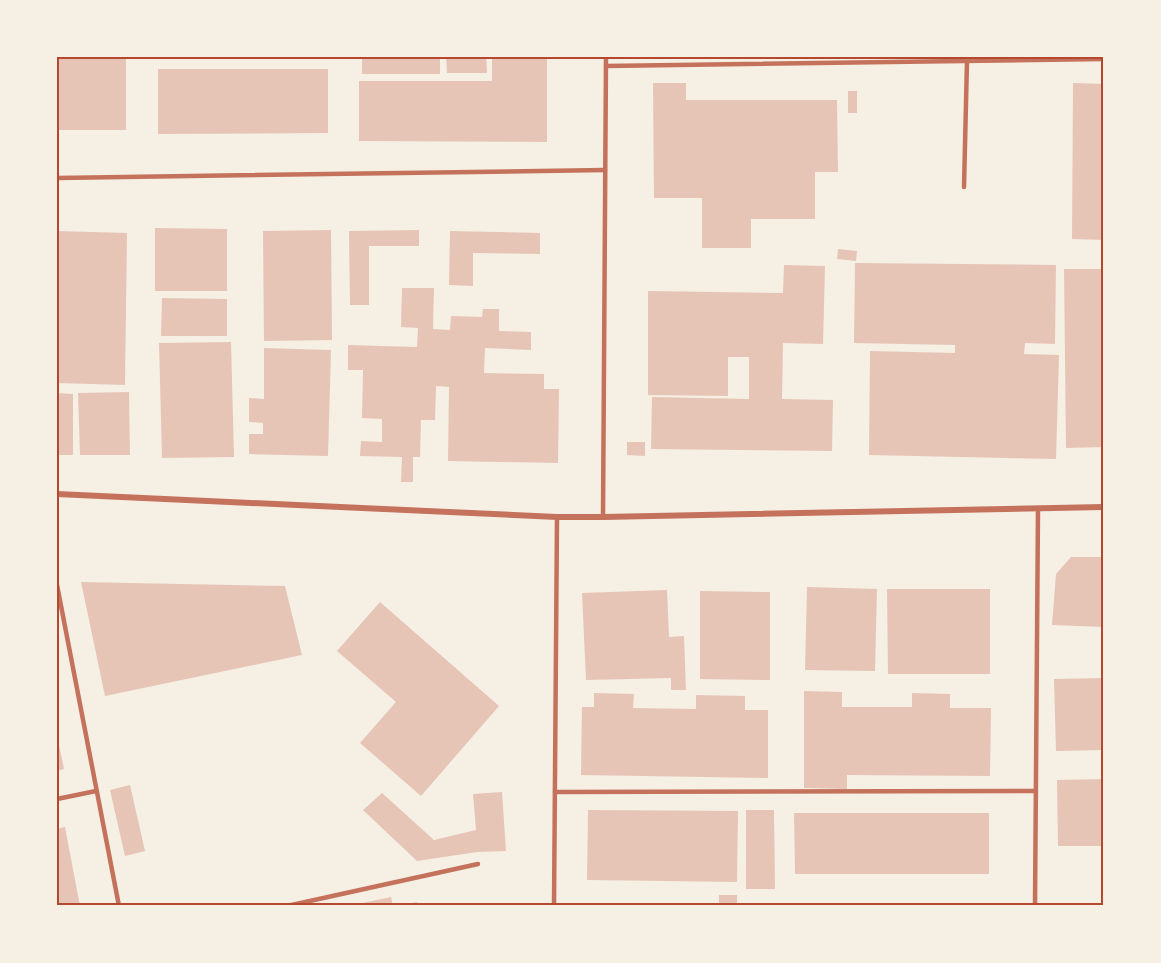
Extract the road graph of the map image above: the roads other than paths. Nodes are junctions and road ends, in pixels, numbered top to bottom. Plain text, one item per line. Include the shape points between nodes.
1 (606, 57) edge
2 (1104, 59) edge
3 (967, 61) junction
4 (606, 66) junction
5 (605, 170) junction
6 (57, 178) edge
7 (964, 187) dead end
8 (57, 494) edge
9 (1104, 507) edge
10 (1038, 508) junction
11 (557, 517) junction
12 (603, 517) junction
13 (57, 585) edge
14 (96, 790) junction
15 (1036, 791) junction
16 (555, 792) junction
17 (57, 799) edge
18 (478, 864) dead end
19 (119, 906) edge
20 (288, 906) edge
21 (554, 906) edge
22 (1035, 906) edge

1 - 4 lane
2 - 3 lane
3 - 4 lane
3 - 7 lane
4 - 5 lane
5 - 6 lane
5 - 12 lane
8 - 11 street
9 - 10 street
10 - 12 street
10 - 15 lane
11 - 12 street
11 - 16 lane
13 - 14 lane
14 - 17 lane
14 - 19 lane
15 - 16 lane
15 - 22 lane
16 - 21 lane
18 - 20 lane

